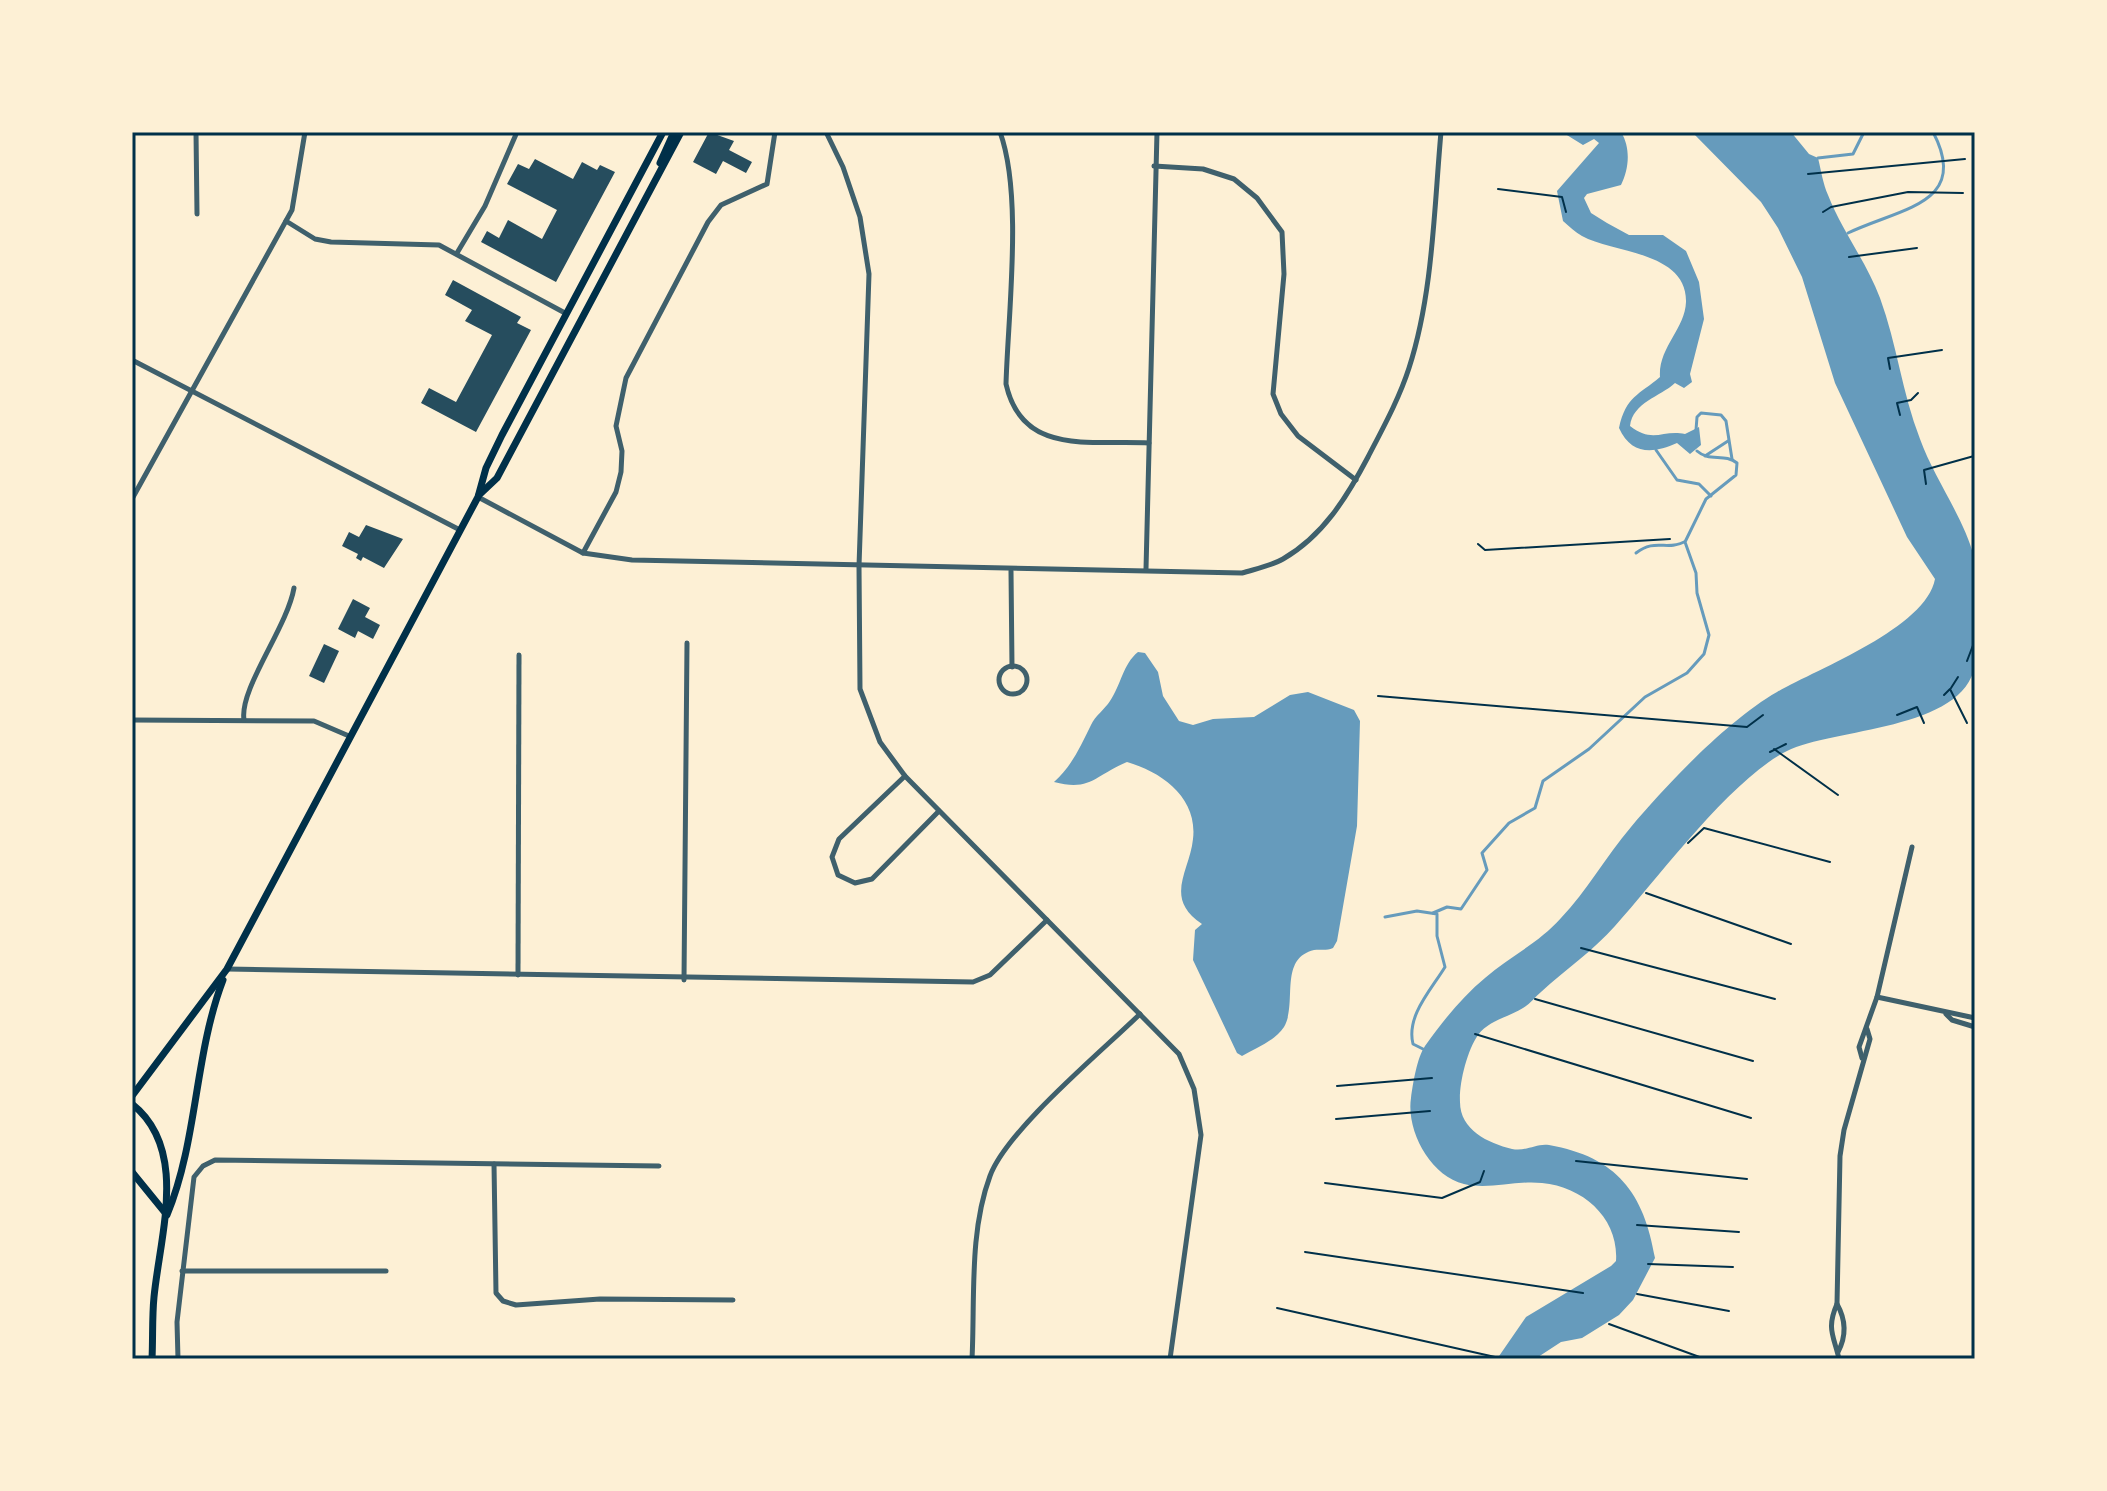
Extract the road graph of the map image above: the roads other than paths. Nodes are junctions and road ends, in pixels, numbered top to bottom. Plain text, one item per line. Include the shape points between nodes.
1 (196, 132) edge
2 (305, 132) edge
3 (517, 132) edge
4 (663, 132) edge
5 (674, 132) edge
6 (681, 132) edge
7 (775, 132) edge
8 (826, 132) edge
9 (1000, 132) edge
10 (1157, 132) edge
11 (1441, 132) edge
12 (1154, 166) junction
13 (652, 184) junction
14 (197, 214) dead end
15 (286, 221) junction
16 (457, 253) junction
17 (565, 313) junction
18 (132, 360) edge
19 (191, 391) junction
20 (1149, 443) junction
21 (1356, 480) junction
22 (478, 497) junction
23 (132, 499) edge
24 (460, 530) junction
25 (583, 553) junction
26 (859, 566) junction
27 (1146, 569) junction
28 (1011, 571) junction
29 (294, 588) dead end
30 (687, 643) dead end
31 (519, 655) dead end
32 (1012, 667) junction
33 (132, 720) edge
34 (244, 720) junction
35 (349, 736) junction
36 (905, 776) junction
37 (939, 811) junction
38 (1912, 847) dead end
39 (1047, 920) junction
40 (227, 969) junction
41 (518, 975) junction
42 (684, 980) junction
43 (1877, 997) junction
44 (1140, 1014) junction
45 (1946, 1014) junction
46 (1975, 1018) edge
47 (1975, 1027) edge
48 (132, 1096) edge
49 (132, 1104) edge
50 (494, 1164) junction
51 (659, 1166) dead end
52 (132, 1172) edge
53 (167, 1215) junction
54 (182, 1271) junction
55 (386, 1271) dead end
56 (733, 1300) dead end
57 (1837, 1304) junction
58 (1839, 1356) edge
59 (152, 1359) edge
60 (178, 1359) edge
61 (972, 1359) edge
62 (1170, 1359) edge

1 - 14 street
2 - 15 street via 298,186
3 - 16 street via 501,174
4 - 17 main road
5 - 13 main road
6 - 13 main road
7 - 25 street via 767,184 721,205 708,222 626,378 616,426 621,472
8 - 26 street via 860,217 869,274
9 - 20 street via 1011,188 1006,384 1011,408 1029,429 1051,439
10 - 12 street
11 - 21 street via 1417,336 1393,409
12 - 20 street
12 - 21 street via 1203,169 1234,179 1257,198 1282,232 1284,274 1273,394 1298,436
13 - 22 main road via 497,478
15 - 16 street via 315,239 331,242 426,243
15 - 19 street
16 - 17 street
17 - 22 main road via 486,468
18 - 19 street
19 - 23 street
19 - 24 street
20 - 27 street
21 - 27 street via 1321,530 1282,560 1242,573
22 - 24 main road
22 - 25 street
24 - 35 main road
25 - 26 street via 632,560
26 - 28 street
26 - 36 street via 860,689 880,742
27 - 28 street
28 - 32 street
29 - 34 street via 290,612 246,696
30 - 42 street
31 - 41 street
32 - 32 street via 998,682 1013,695 1028,683 1026,673
33 - 34 street
34 - 35 street via 314,721
35 - 40 main road
36 - 37 street
36 - 37 street via 839,839 832,857 838,875 855,883 872,879
37 - 39 street
38 - 43 street
39 - 42 street via 990,975 973,982
39 - 44 street
40 - 41 street
40 - 48 main road
40 - 53 main road via 200,1059 182,1179
41 - 42 street
43 - 45 street
43 - 57 street via 1840,1156
44 - 61 street via 1008,1144 990,1175 979,1225
44 - 62 street via 1179,1054 1194,1089 1201,1135
45 - 46 street
45 - 47 street
49 - 53 main road via 156,1128
50 - 51 street
50 - 54 street via 215,1160 194,1177
50 - 56 street via 496,1293 503,1301 516,1305 600,1299
52 - 53 main road
53 - 59 main road via 154,1297
54 - 55 street
54 - 60 street
57 - 58 street via 1843,1314
57 - 58 street via 1831,1342

